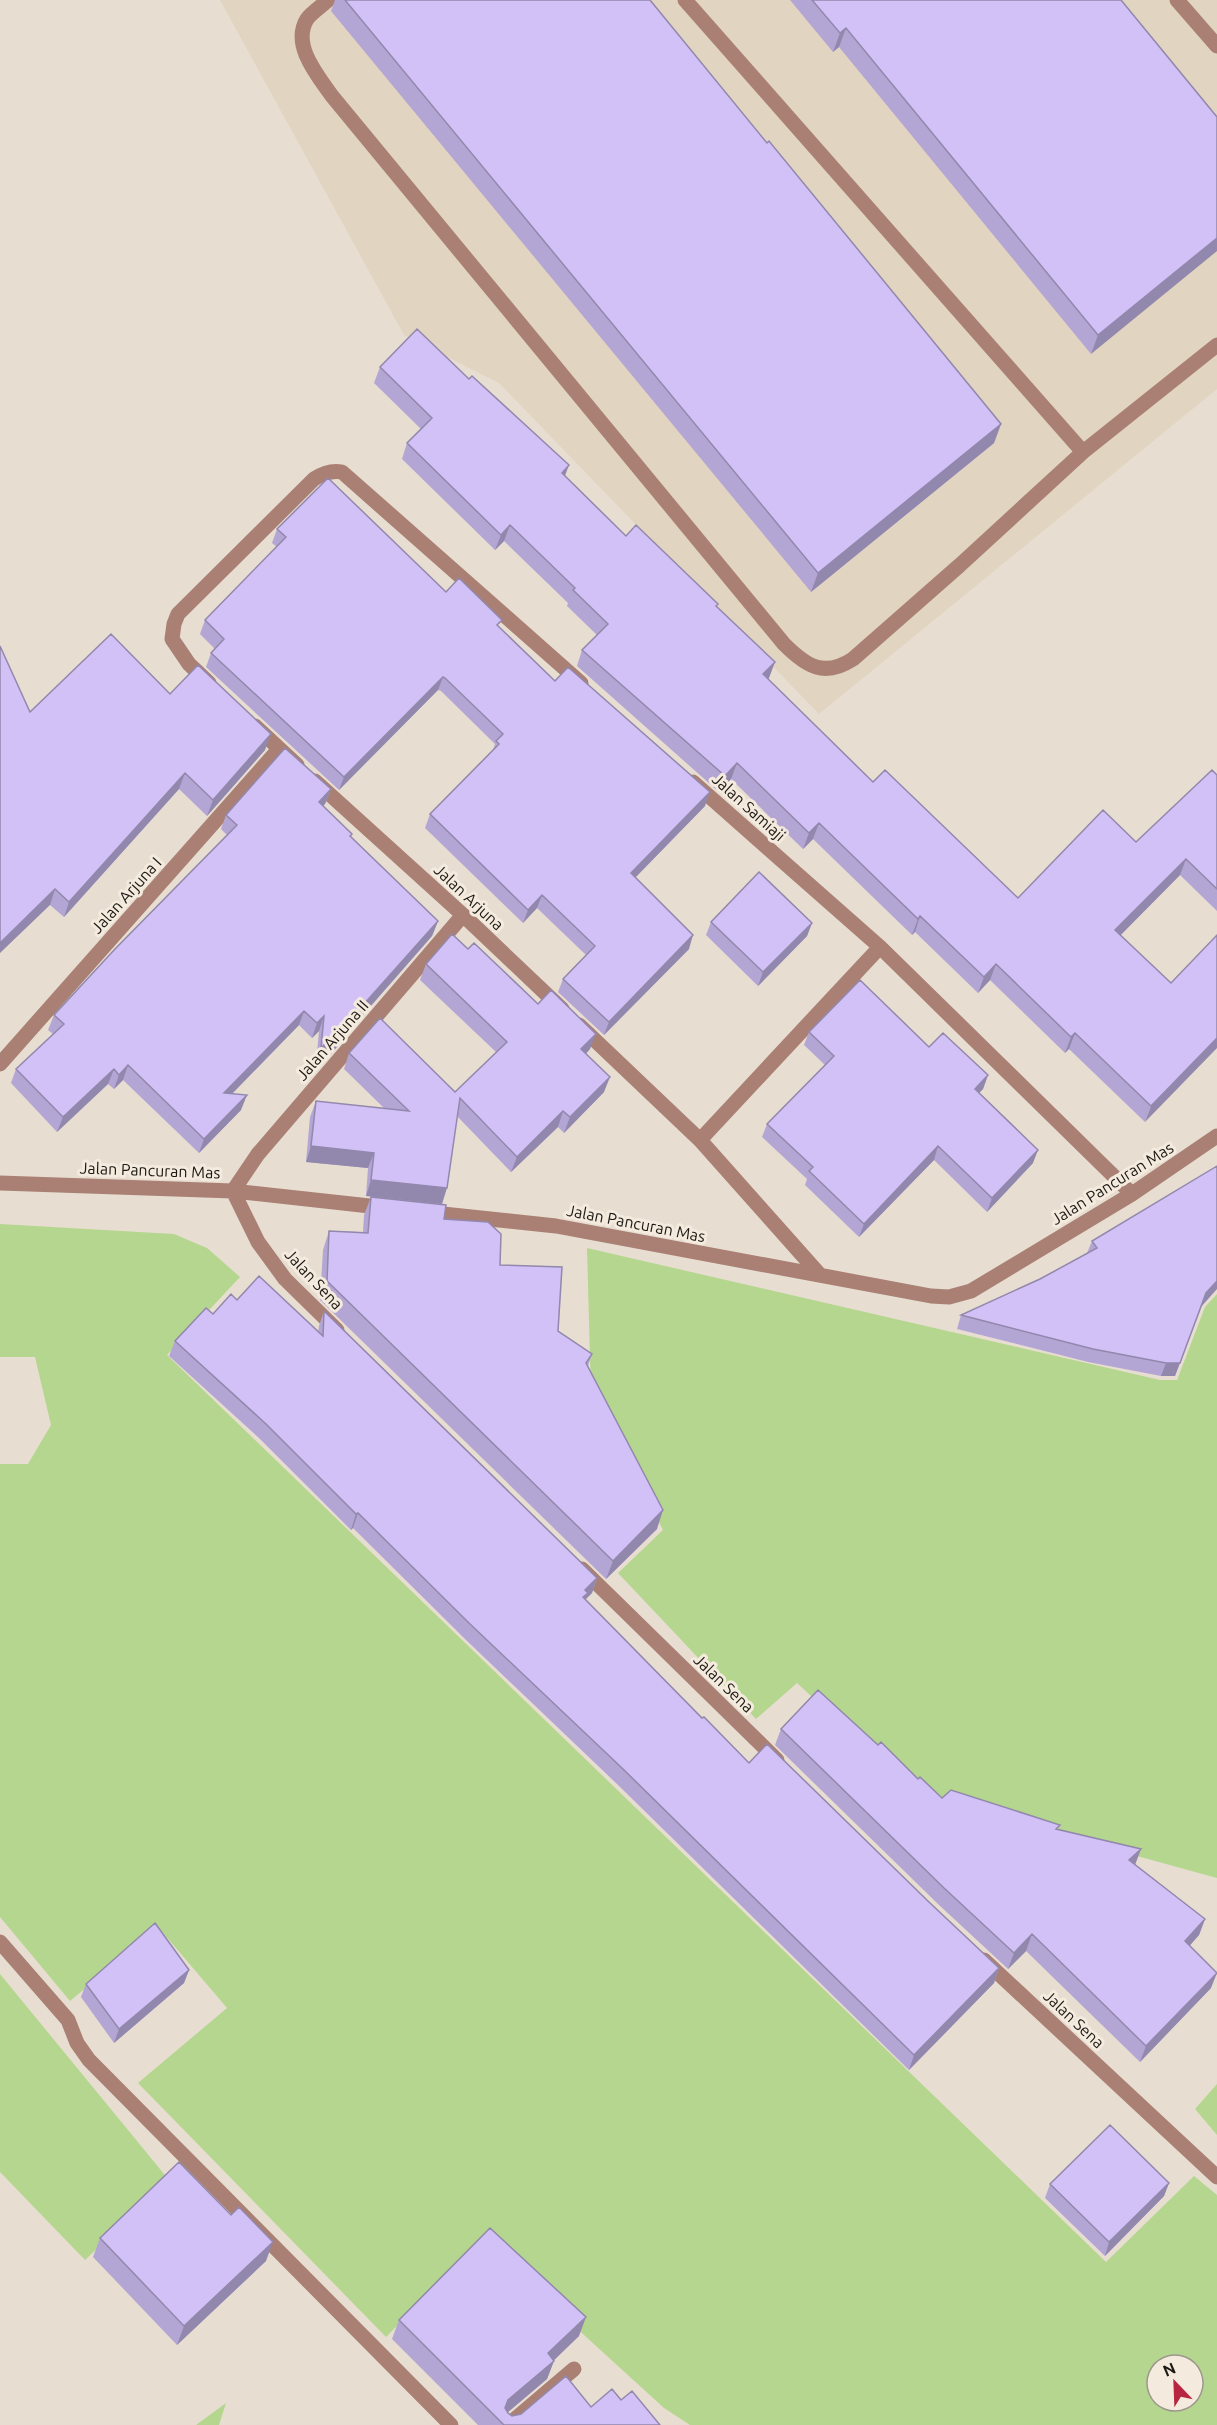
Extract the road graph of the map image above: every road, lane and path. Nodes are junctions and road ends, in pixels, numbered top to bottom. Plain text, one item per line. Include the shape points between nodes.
1 (328, 0) edge
2 (685, 0) edge
3 (1177, 0) edge
4 (1217, 46) edge
5 (1217, 345) edge
6 (1083, 452) junction
7 (593, 694) edge
8 (222, 695) edge
9 (246, 718) edge
10 (279, 749) junction
11 (683, 773) edge
12 (463, 915) junction
13 (880, 948) junction
14 (0, 1064) edge
15 (1217, 1136) edge
16 (700, 1140) junction
17 (0, 1183) edge
18 (233, 1191) junction
19 (1132, 1194) junction
20 (820, 1275) junction
21 (352, 1344) edge
22 (572, 1560) edge
23 (786, 1769) edge
24 (0, 1942) edge
25 (974, 1951) edge
26 (1217, 2177) edge
27 (574, 2369) dead end
28 (452, 2425) edge
29 (508, 2425) edge

1 - 6 street via 307,19 303,32 304,48 312,67 332,96 784,644 810,666 836,667 853,659
2 - 6 street
3 - 4 street
5 - 6 street
7 - 8 street via 342,472 328,472 314,479 178,614 172,639 178,651
9 - 10 street, Jalan Arjuna
10 - 12 street, Jalan Arjuna
10 - 14 street, Jalan Arjuna I
11 - 13 street, Jalan Samiaji
12 - 16 street, Jalan Arjuna
12 - 18 street, Jalan Arjuna II via 258,1154
13 - 16 street
13 - 19 street, Jalan Samiaji
15 - 19 street, Jalan Pancuran Mas
16 - 20 street, Jalan Arjuna
17 - 18 street, Jalan Pancuran Mas
18 - 20 street, Jalan Pancuran Mas via 556,1226
18 - 21 street, Jalan Sena via 258,1242 285,1279
19 - 20 street, Jalan Pancuran Mas via 971,1291 949,1297
22 - 23 street, Jalan Sena
24 - 28 street via 68,2020 77,2043 94,2065
25 - 26 street, Jalan Sena
27 - 29 street

